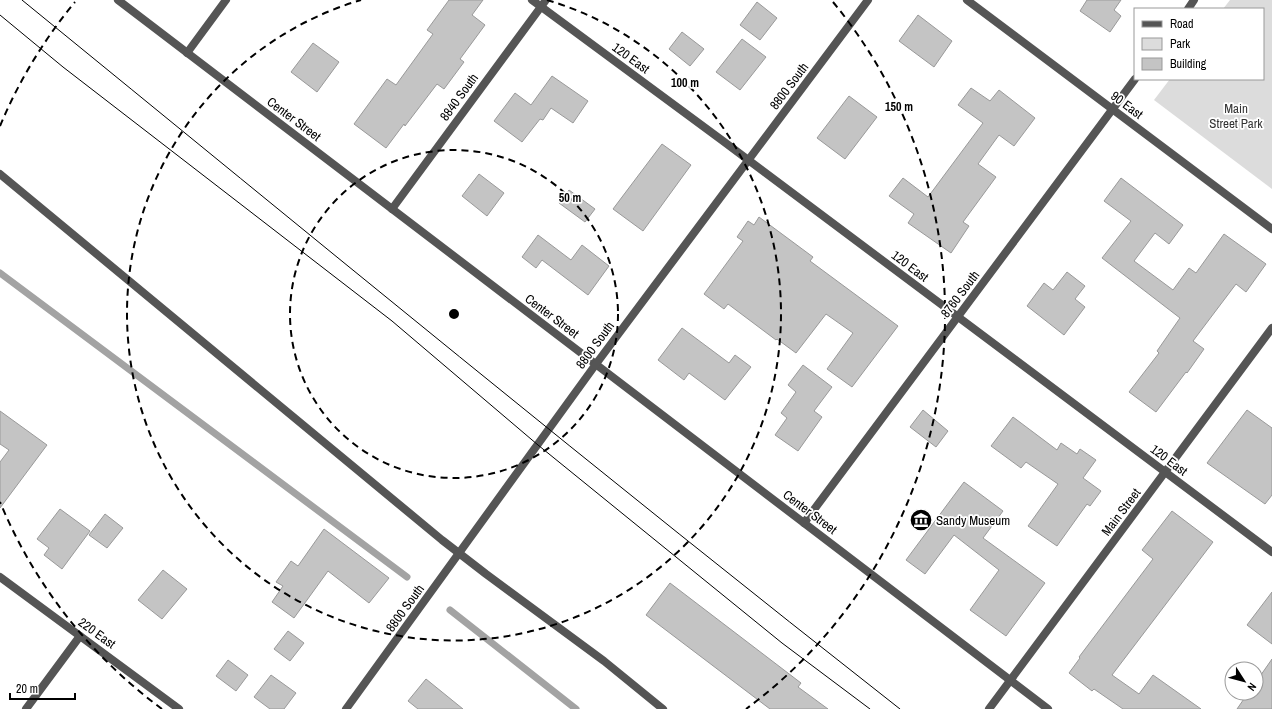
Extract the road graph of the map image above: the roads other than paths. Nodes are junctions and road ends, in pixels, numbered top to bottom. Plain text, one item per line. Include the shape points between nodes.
1 (118, 0) edge
2 (226, 0) edge
3 (532, 0) edge
4 (868, 0) edge
5 (967, 0) edge
6 (544, 3) edge
7 (187, 53) junction
8 (1134, 80) edge
9 (1113, 109) junction
10 (749, 160) junction
11 (0, 174) edge
12 (392, 209) junction
13 (1272, 229) edge
14 (958, 316) junction
15 (1272, 328) edge
16 (596, 364) junction
17 (1165, 472) junction
18 (804, 523) junction
19 (1272, 552) edge
20 (459, 554) junction
21 (0, 577) edge
22 (80, 636) junction
23 (1010, 681) junction
24 (26, 709) edge
25 (179, 709) edge
26 (346, 709) edge
27 (663, 709) edge
28 (989, 709) edge
29 (1048, 709) edge

1 - 7 street, Center Street
2 - 7 street
3 - 6 street, 120 East
4 - 10 street, 8800 South
5 - 9 street, 90 East
6 - 10 street, 120 East
6 - 12 street, 8840 South
7 - 12 street, Center Street
8 - 9 street, 8760 South
9 - 13 street, 90 East
9 - 14 street, 8760 South
10 - 14 street, 120 East
10 - 16 street, 8800 South
11 - 20 street
12 - 16 street, Center Street
14 - 17 street, 120 East
14 - 18 street, 8760 South
15 - 17 street, Main Street
16 - 18 street, Center Street
16 - 20 street, 8800 South
17 - 19 street, 120 East
17 - 23 street, Main Street
18 - 23 street, Center Street
20 - 26 street, 8800 South
20 - 27 street via 604,661
21 - 22 street, 220 East
22 - 24 street
22 - 25 street, 220 East
23 - 28 street, Main Street
23 - 29 street, Center Street

